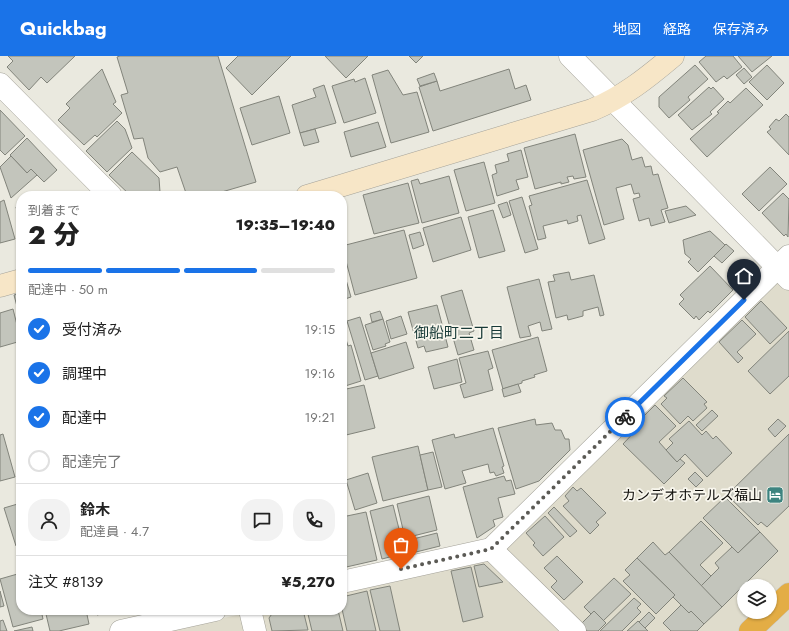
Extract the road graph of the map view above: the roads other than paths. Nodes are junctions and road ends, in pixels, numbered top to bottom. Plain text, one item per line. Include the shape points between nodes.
1 (570, 56) edge
2 (673, 56) edge
3 (0, 84) edge
4 (614, 101) junction
5 (106, 191) edge
6 (324, 191) edge
7 (785, 267) edge
8 (16, 281) edge
9 (0, 286) edge
10 (491, 549) junction
11 (347, 581) edge
12 (789, 594) edge
13 (777, 605) edge
14 (193, 615) edge
15 (251, 615) edge
16 (763, 619) edge
17 (121, 631) edge
18 (255, 631) edge
19 (575, 631) edge
20 (750, 631) edge

1 - 4 street
2 - 4 street via 637,86
3 - 5 street
4 - 6 street via 592,110
4 - 7 street
7 - 10 street
8 - 9 street
10 - 11 street
10 - 19 street
12 - 13 highway
14 - 17 street
15 - 18 street
16 - 20 highway

